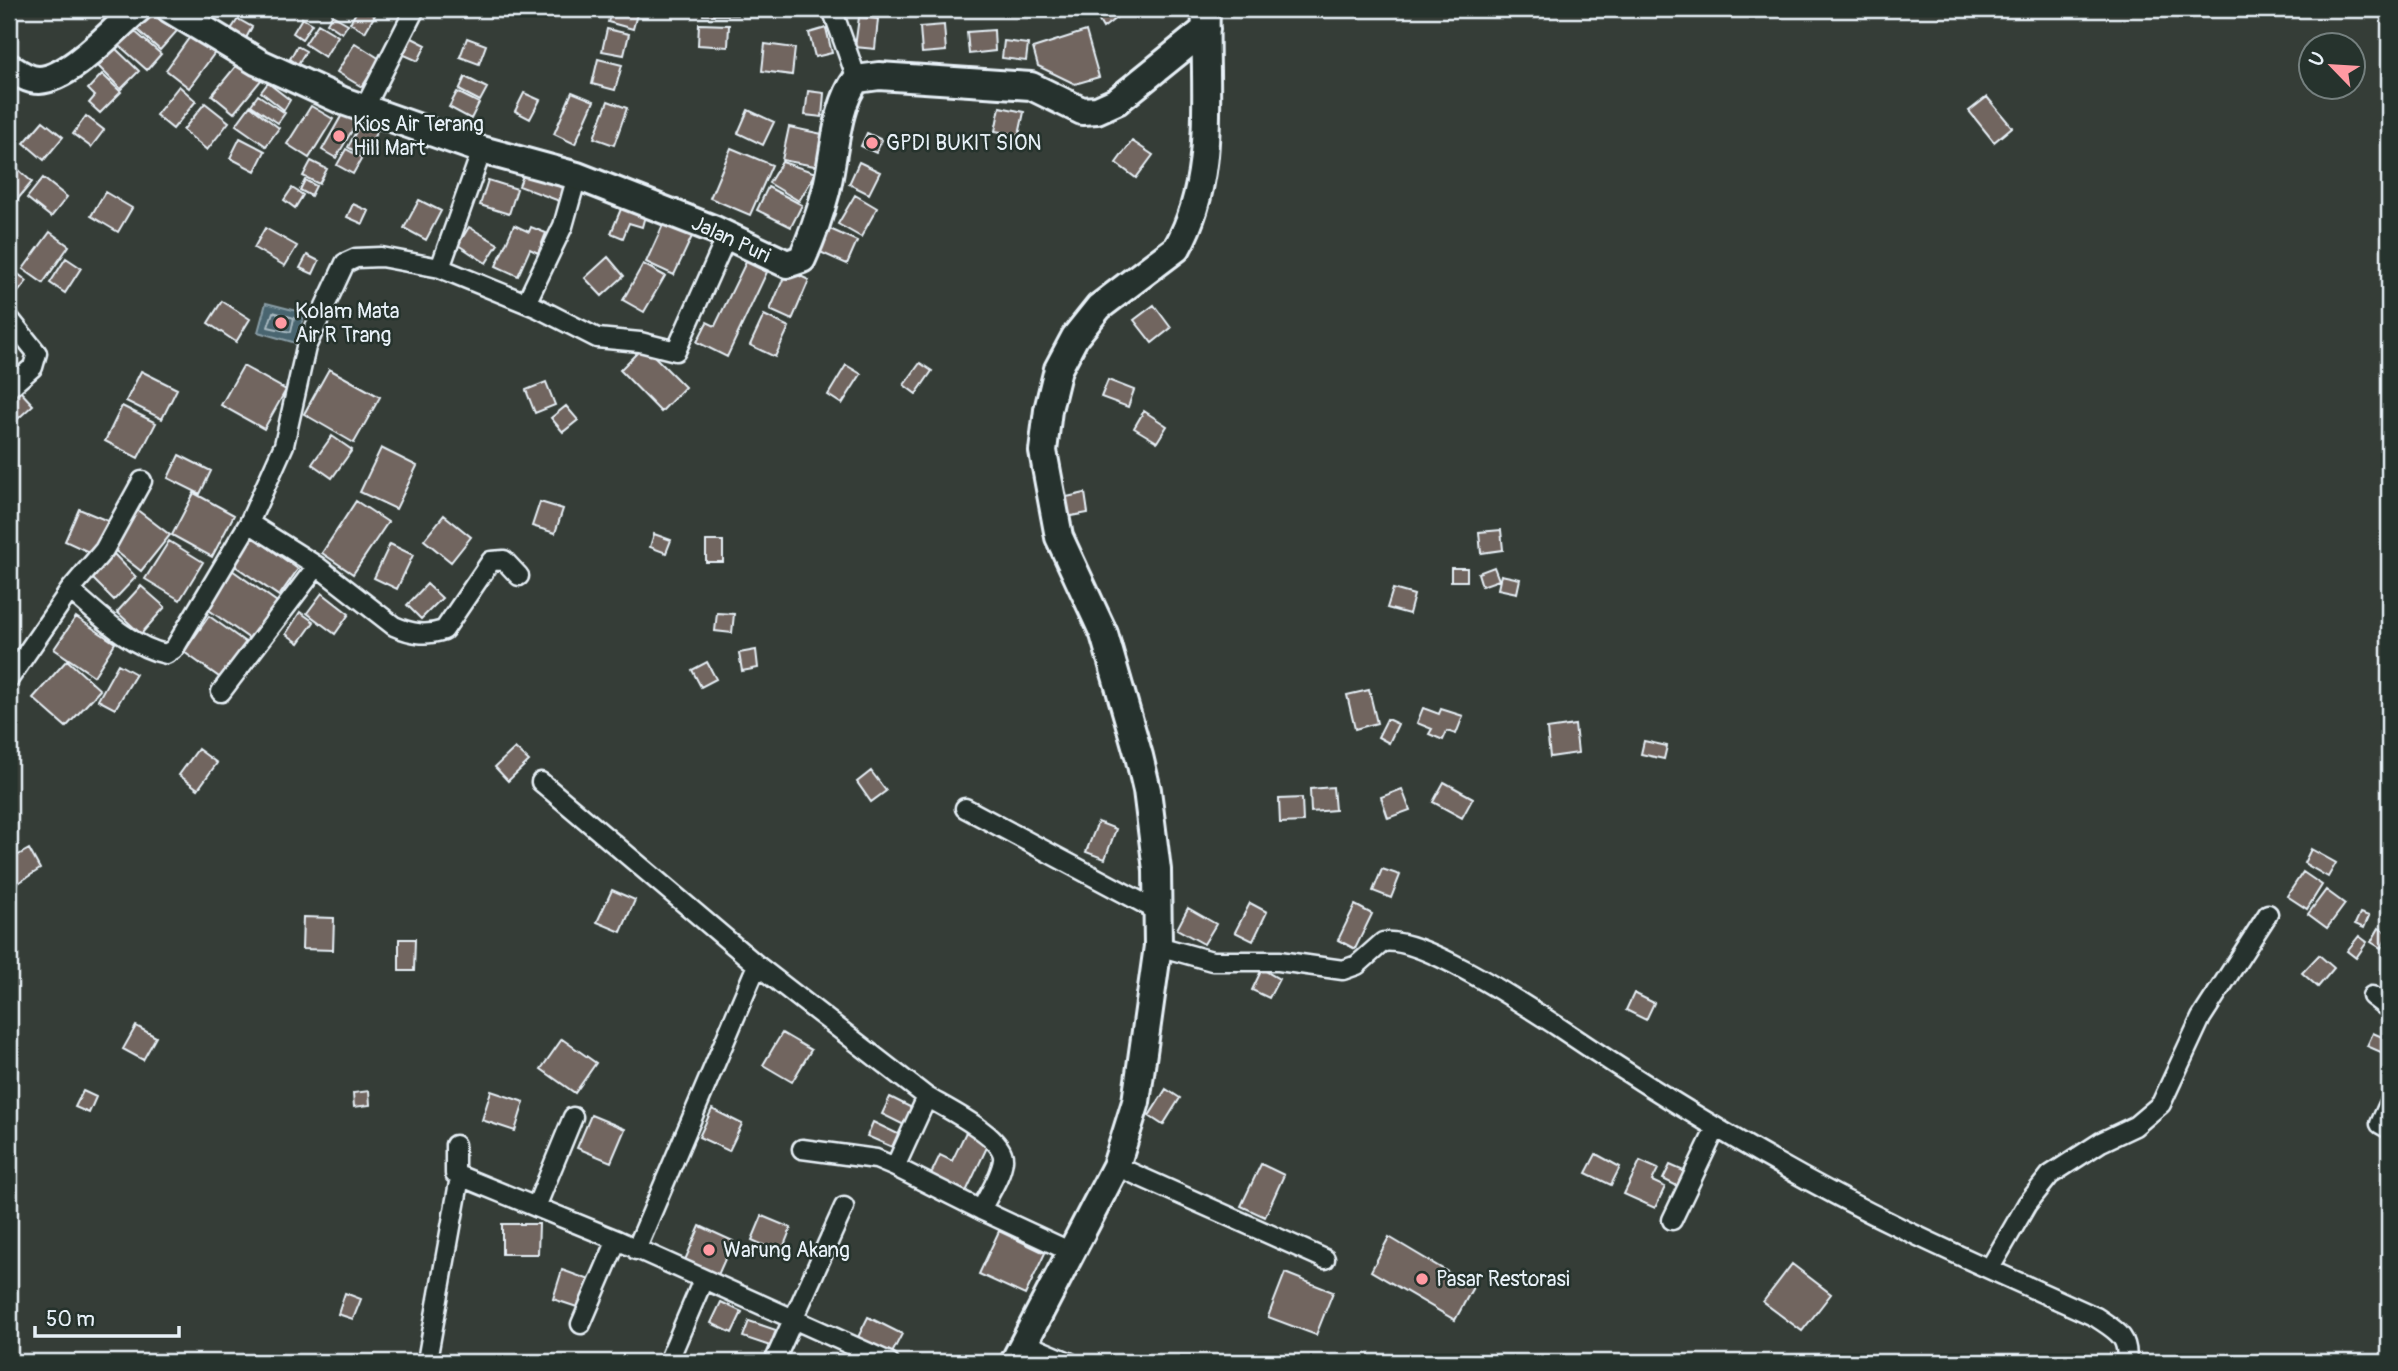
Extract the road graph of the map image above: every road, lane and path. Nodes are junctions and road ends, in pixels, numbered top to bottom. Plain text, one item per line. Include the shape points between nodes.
1 (138, 9) edge
2 (170, 9) edge
3 (415, 9) edge
4 (832, 9) edge
5 (1206, 19) edge
6 (9, 67) edge
7 (857, 79) junction
8 (364, 109) junction
9 (482, 150) junction
10 (577, 176) junction
11 (727, 236) junction
12 (440, 268) junction
13 (526, 303) junction
14 (9, 318) edge
15 (9, 388) edge
16 (142, 481) dead end
17 (248, 523) junction
18 (317, 566) junction
19 (519, 576) dead end
20 (70, 590) junction
21 (9, 679) edge
22 (221, 692) dead end
23 (541, 782) dead end
24 (965, 807) dead end
25 (1158, 911) junction
26 (2268, 914) dead end
27 (1158, 946) junction
28 (757, 965) junction
29 (2372, 996) dead end
30 (2389, 1009) edge
31 (927, 1097) junction
32 (2389, 1104) edge
33 (573, 1118) dead end
34 (1716, 1128) junction
35 (2389, 1129) edge
36 (455, 1145) dead end
37 (802, 1149) dead end
38 (1116, 1166) junction
39 (895, 1167) junction
40 (460, 1177) junction
41 (844, 1207) dead end
42 (536, 1208) junction
43 (981, 1210) junction
44 (1672, 1220) dead end
45 (617, 1240) junction
46 (636, 1250) junction
47 (1069, 1251) junction
48 (1325, 1259) dead end
49 (1990, 1269) junction
50 (703, 1280) junction
51 (794, 1320) junction
52 (581, 1324) dead end
53 (1019, 1353) edge
54 (428, 1355) dead end
55 (668, 1362) edge
56 (774, 1362) edge
57 (887, 1362) edge
58 (1069, 1362) edge
59 (2126, 1362) edge

1 - 6 street via 54,77 37,80
2 - 8 street, Jalan Puri via 258,62
3 - 8 street
4 - 7 street
5 - 7 street via 1118,101 1097,110 1082,111 1031,86 879,76
5 - 25 street via 1208,121 1185,234 1177,248 1099,307 1075,337 1058,369 1043,451 1059,537 1104,634 1139,756 1157,870
7 - 11 street, Jalan Puri via 844,106 826,192 802,259 787,264 775,261
8 - 9 street, Jalan Puri
9 - 10 street, Jalan Puri
9 - 12 street
10 - 11 street, Jalan Puri
10 - 13 street via 563,226
11 - 13 street via 676,352 640,342 597,338
12 - 13 street
12 - 17 street via 381,257 345,263 306,347 284,445
14 - 15 street via 37,353 33,367
16 - 20 street via 104,550
17 - 18 street
17 - 20 street via 191,625 166,653 152,651
18 - 19 street via 394,626 424,635 444,630 491,561 504,560
18 - 22 street
20 - 21 street
23 - 28 street
24 - 25 street
25 - 27 street
26 - 49 street via 2201,1018 2161,1104 2135,1126 2050,1175 2027,1204
27 - 34 street via 1212,961 1279,961 1343,970 1357,965 1378,943 1406,944 1514,998
27 - 38 street via 1136,1102
28 - 31 street
28 - 46 street
29 - 30 street
31 - 39 street
31 - 43 street via 1001,1147 1003,1160
32 - 35 street via 2380,1124
33 - 42 street
34 - 44 street
34 - 49 street via 1903,1229
36 - 40 street via 454,1174
37 - 39 street via 876,1159
38 - 47 street
38 - 48 street
39 - 43 street
40 - 42 street
40 - 54 street
41 - 51 street
42 - 45 street
43 - 47 street
45 - 46 street
45 - 52 street
46 - 50 street
47 - 53 street
49 - 59 street via 2123,1334
50 - 51 street
50 - 55 street
51 - 56 street
51 - 57 street
53 - 58 street

